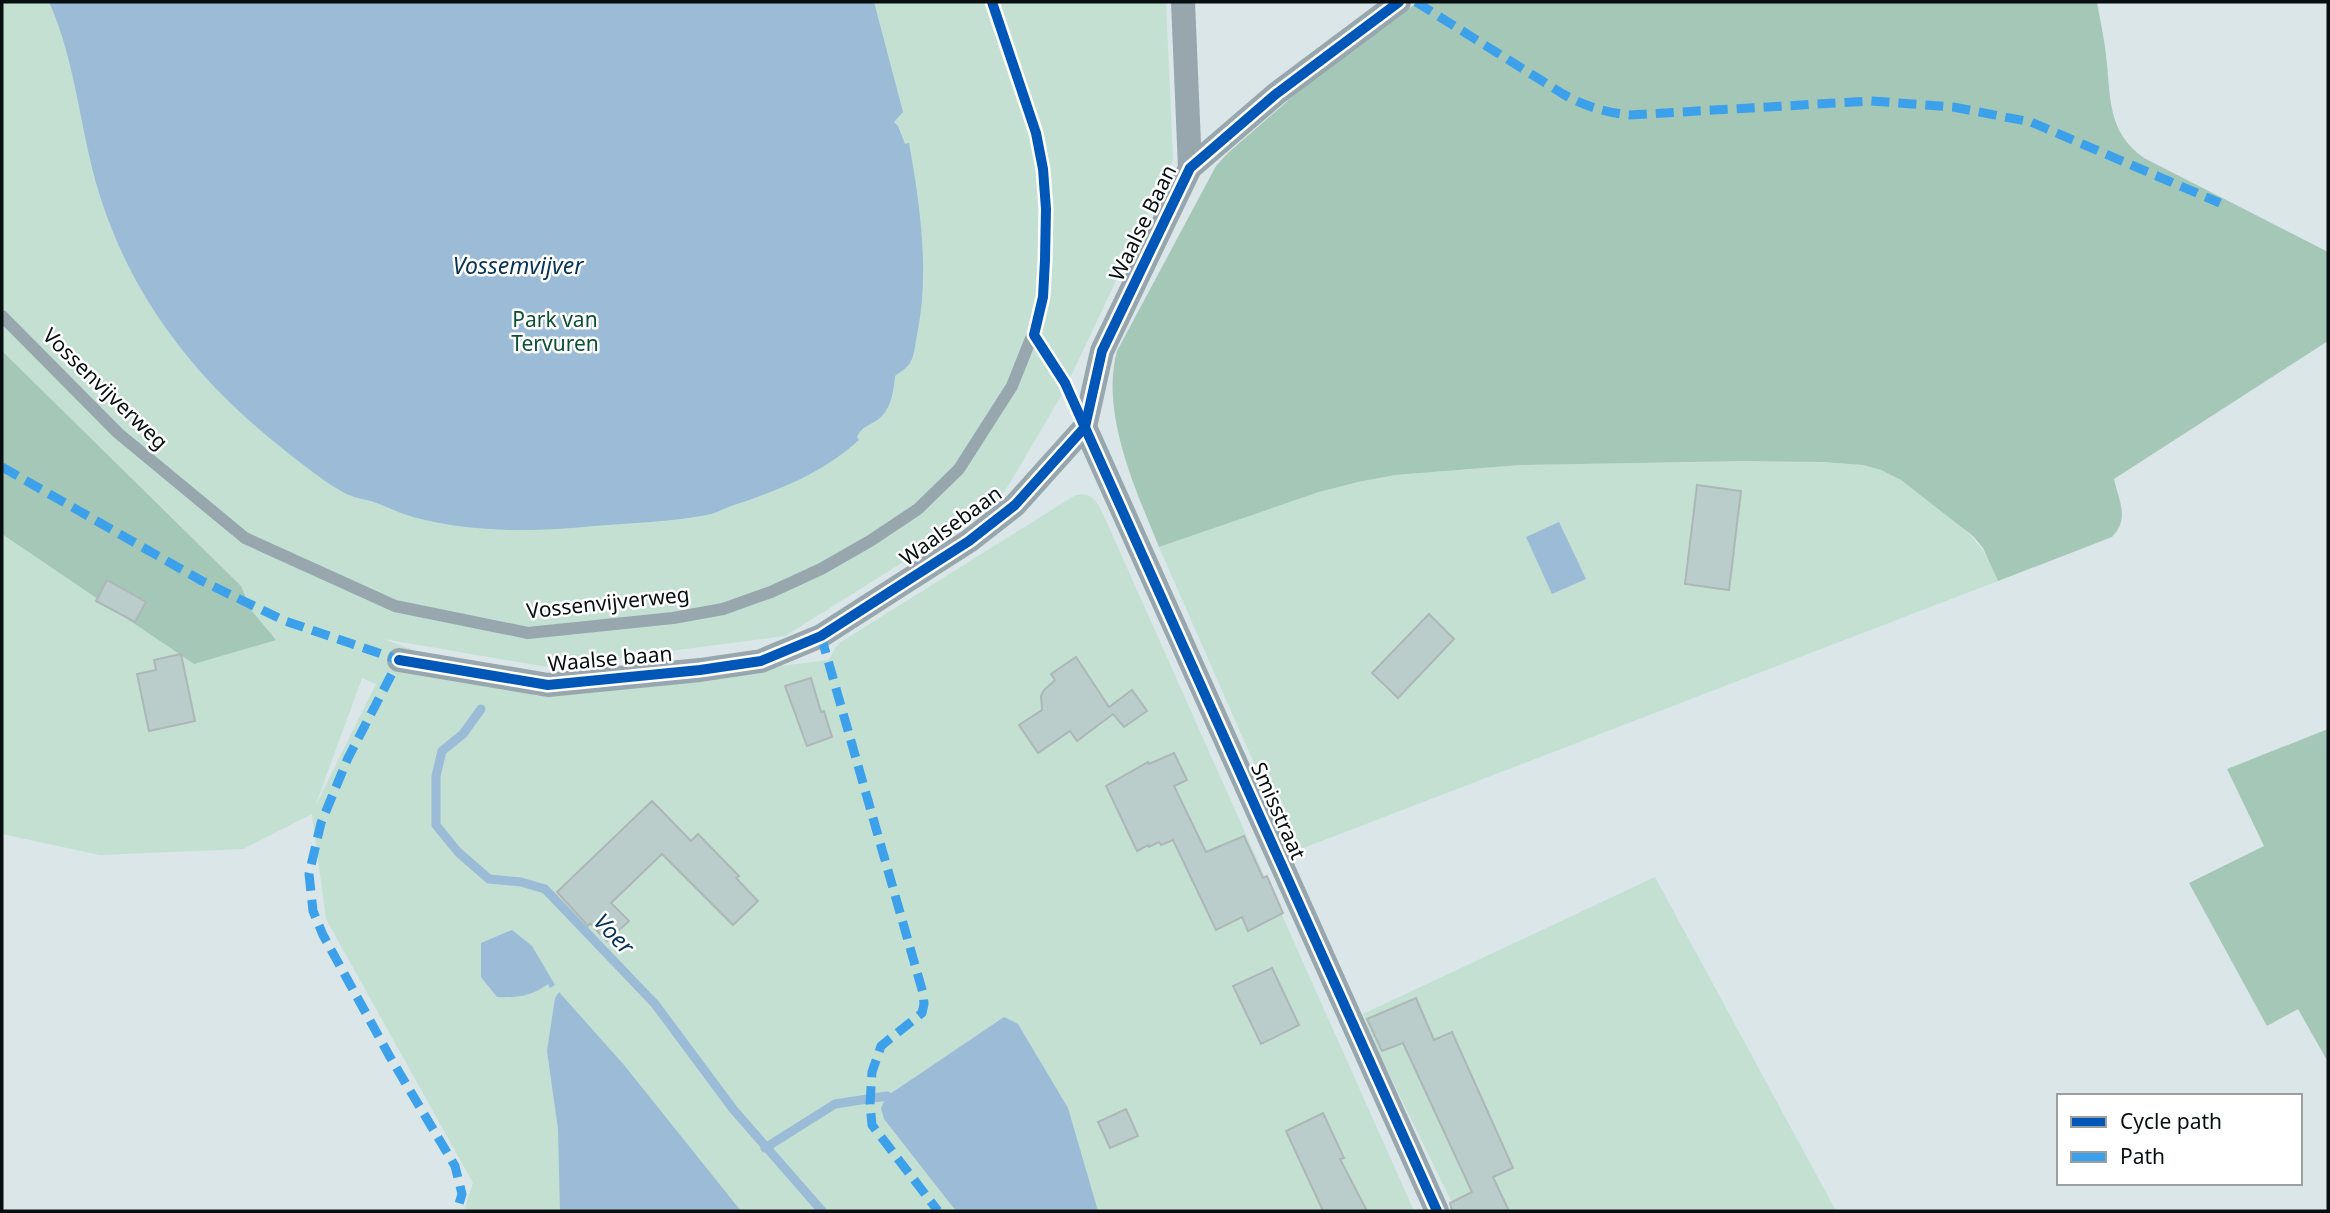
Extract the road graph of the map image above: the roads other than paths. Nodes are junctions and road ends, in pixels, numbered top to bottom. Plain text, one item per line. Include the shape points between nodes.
1 (992, 2) edge
2 (1184, 2) edge
3 (1399, 2) edge
4 (1190, 168) junction
5 (2, 316) edge
6 (1034, 335) junction
7 (1085, 427) junction
8 (821, 636) joint
9 (399, 660) dead end
10 (1437, 1211) edge

1 - 6 lane, Vossenvijverweg via 1036,133 1043,169 1043,297
2 - 4 street
3 - 4 street, Waalse Baan via 1276,94
4 - 7 street, Waalse Baan via 1102,351
5 - 6 lane, Vossenvijverweg via 118,433 245,538 395,606 528,633 723,609 771,593 870,541 918,509 959,470 1012,386
6 - 7 lane via 1065,383
7 - 8 street, Waalsebaan via 1006,512
7 - 10 street, Smisstraat
8 - 9 street, Waalse baan via 761,661 548,685

